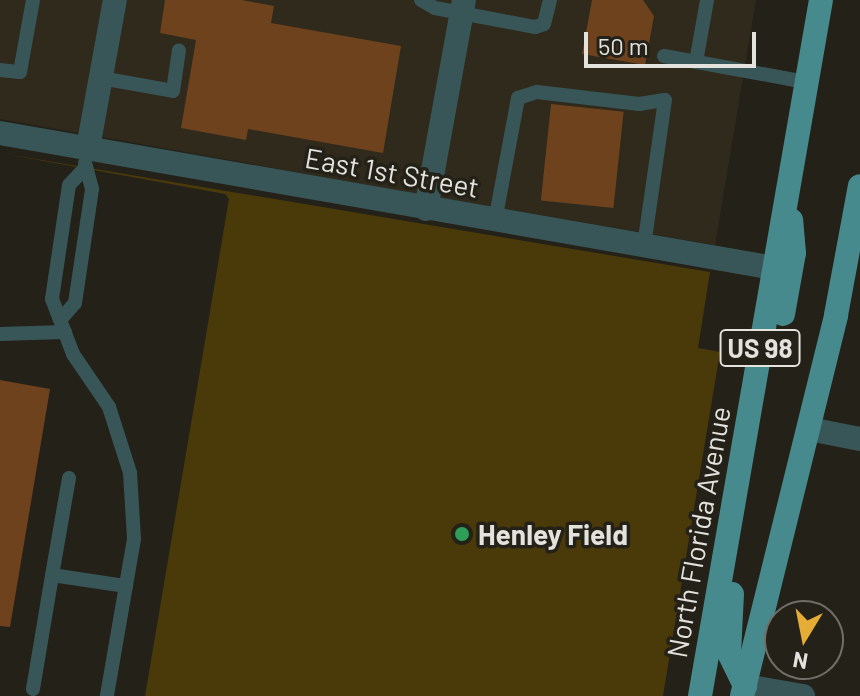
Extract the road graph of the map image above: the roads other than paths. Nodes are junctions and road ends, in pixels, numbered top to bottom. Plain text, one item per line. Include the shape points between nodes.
1 (33, 0) edge
2 (115, 0) edge
3 (421, 0) edge
4 (550, 0) edge
5 (707, 0) edge
6 (821, 0) edge
7 (463, 6) edge
8 (179, 50) dead end
9 (664, 56) dead end
10 (696, 62) junction
11 (0, 70) edge
12 (101, 78) junction
13 (806, 82) junction
14 (0, 133) edge
15 (86, 158) junction
16 (860, 186) edge
17 (788, 190) junction
18 (426, 209) junction
19 (495, 221) junction
20 (644, 246) junction
21 (774, 268) junction
22 (63, 325) junction
23 (0, 334) edge
24 (809, 429) junction
25 (860, 439) edge
26 (69, 478) dead end
27 (52, 575) junction
28 (126, 586) junction
29 (33, 689) dead end
30 (744, 691) edge
31 (107, 696) edge
32 (700, 696) edge
33 (803, 696) edge

1 - 11 lane via 20,72
2 - 12 street
3 - 7 lane
4 - 7 lane via 544,24 535,27
5 - 10 lane
6 - 13 main road, North Florida Avenue / US 98
7 - 18 street
8 - 12 lane via 173,91
9 - 10 lane
10 - 13 lane
12 - 15 street
13 - 17 main road, North Florida Avenue / US 98
14 - 15 street, East 1st Street
15 - 18 street, East 1st Street
15 - 22 lane via 92,189 75,303
15 - 22 lane via 69,185 52,299
16 - 24 main road, US 98
17 - 21 main road, North Florida Avenue / US 98
17 - 30 main road via 794,253 729,613 729,653
18 - 19 street, East 1st Street
19 - 20 street, East 1st Street
19 - 20 lane via 518,98 537,92 639,104 665,100
20 - 21 street, East 1st Street
21 - 32 main road, North Florida Avenue / US 98
22 - 23 lane
22 - 28 lane via 73,354 109,407 130,473 134,539
24 - 25 street
24 - 30 main road, US 98
26 - 27 lane
27 - 28 lane
27 - 29 lane
28 - 31 lane
30 - 33 street

